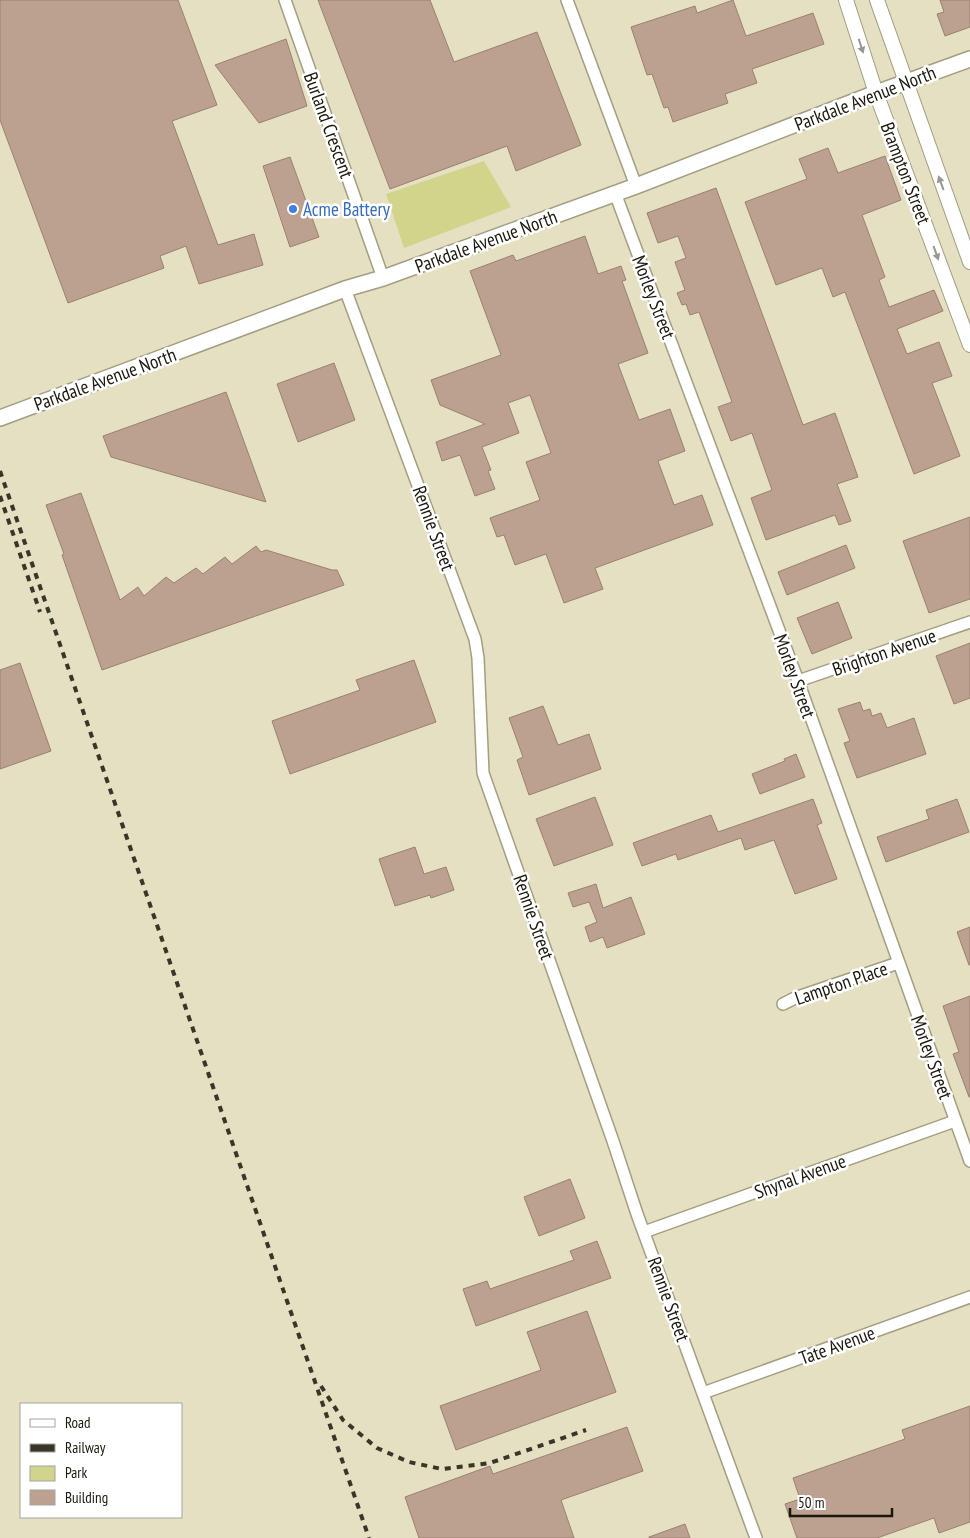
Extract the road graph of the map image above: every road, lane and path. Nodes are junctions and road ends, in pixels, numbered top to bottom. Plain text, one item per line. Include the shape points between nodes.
1 (285, 0) edge
2 (567, 0) edge
3 (846, 0) edge
4 (877, 0) edge
5 (970, 59) edge
6 (905, 83) junction
7 (876, 93) junction
8 (636, 186) junction
9 (615, 194) junction
10 (970, 262) edge
11 (383, 278) junction
12 (345, 289) junction
13 (970, 345) edge
14 (0, 418) edge
15 (970, 622) edge
16 (798, 681) junction
17 (898, 963) junction
18 (783, 1004) dead end
19 (955, 1121) junction
20 (970, 1161) edge
21 (644, 1232) junction
22 (970, 1297) edge
23 (704, 1393) junction
24 (756, 1538) edge

1 - 11 street, Burland Crescent
2 - 8 street
3 -> 7 street, Brampton Street
4 - 6 street, Brampton Street
5 - 6 main road, Parkdale Avenue North
6 - 7 main road, Parkdale Avenue North
10 -> 6 street, Brampton Street
7 - 8 main road, Parkdale Avenue North
7 -> 13 street, Brampton Street
8 - 9 main road, Parkdale Avenue North
9 - 11 main road, Parkdale Avenue North
9 - 16 street, Morley Street
11 - 12 main road, Parkdale Avenue North
12 - 14 main road, Parkdale Avenue North
12 - 21 street, Rennie Street via 475,639 484,773
15 - 16 street, Brighton Avenue
16 - 17 street, Morley Street
17 - 18 street, Lampton Place
17 - 19 street, Morley Street
19 - 20 street, Morley Street
19 - 21 street, Shynal Avenue
21 - 23 street, Rennie Street
22 - 23 street, Tate Avenue
23 - 24 street, Rennie Street

